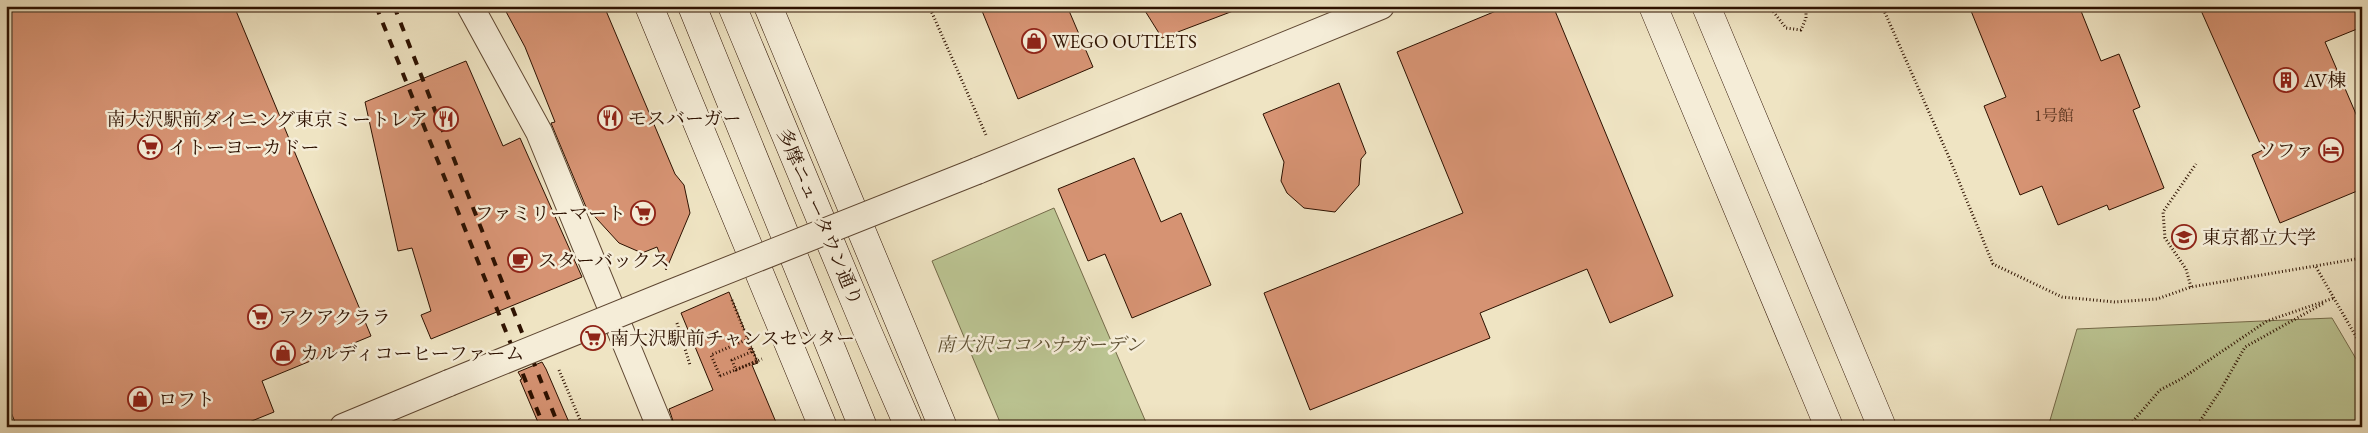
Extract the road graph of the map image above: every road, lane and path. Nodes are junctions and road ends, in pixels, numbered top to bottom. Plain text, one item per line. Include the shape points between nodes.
1 (470, 6) edge
2 (649, 6) edge
3 (692, 6) edge
4 (732, 6) edge
5 (768, 6) edge
6 (929, 6) edge
7 (1381, 6) edge
8 (1653, 6) edge
9 (1706, 6) edge
10 (1769, 6) edge
11 (1806, 6) edge
12 (1882, 6) edge
13 (978, 115) dead end
14 (2196, 164) dead end
15 (2362, 258) edge
16 (2316, 268) junction
17 (2191, 287) junction
18 (668, 294) junction
19 (2334, 298) junction
20 (740, 320) dead end
21 (548, 343) junction
22 (2362, 347) edge
23 (763, 358) dead end
24 (690, 365) dead end
25 (343, 427) edge
26 (584, 427) edge
27 (660, 427) edge
28 (824, 427) edge
29 (863, 427) edge
30 (909, 427) edge
31 (943, 427) edge
32 (1828, 427) edge
33 (1882, 427) edge
34 (2128, 427) edge
35 (2196, 427) edge

1 - 27 street via 540,132
2 - 28 main road
3 - 29 main road, 多摩ニュータウン通り
4 - 30 main road, 多摩ニュータウン通り
5 - 31 main road
6 - 13 path
7 - 18 street, bridge
8 - 32 main road
9 - 33 main road
10 - 11 path via 1786,28 1801,30
12 - 17 path via 1993,264 2062,298 2115,302 2148,299
14 - 17 path via 2163,212 2165,238 2186,269
15 - 16 path
16 - 17 path
16 - 19 path
18 - 21 street, bridge
18 - 24 path
19 - 22 path
19 - 34 path via 2267,321 2160,390
19 - 35 path via 2246,347
20 - 23 path, bridge via 757,361 720,376 711,355 746,340 752,352 732,360 736,370
21 - 25 street, bridge
21 - 26 path

